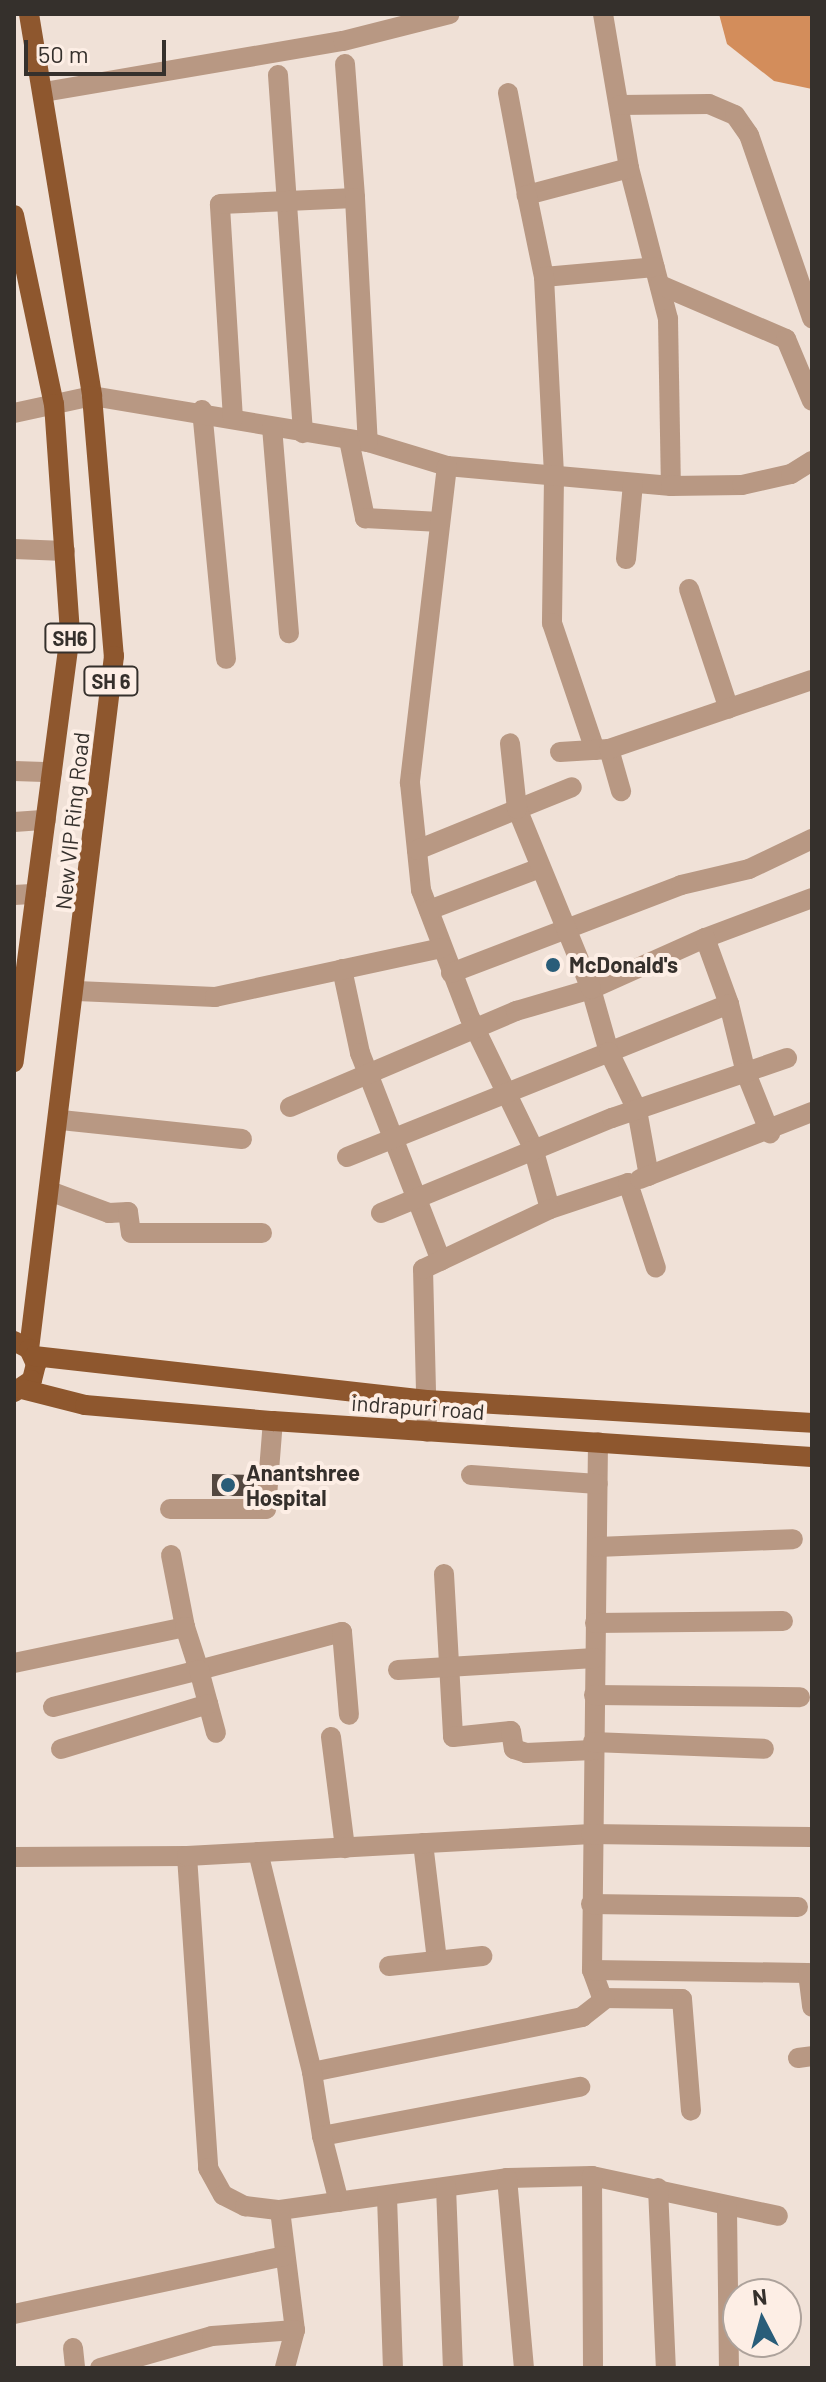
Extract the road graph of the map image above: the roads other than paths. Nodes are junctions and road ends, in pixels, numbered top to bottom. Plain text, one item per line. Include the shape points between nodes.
1 (29, 14) edge
2 (450, 14) edge
3 (603, 14) edge
4 (385, 22) edge
5 (345, 64) dead end
6 (278, 75) dead end
7 (44, 92) junction
8 (508, 93) dead end
9 (620, 105) junction
10 (629, 168) junction
11 (527, 195) junction
12 (355, 198) junction
13 (287, 201) junction
14 (14, 215) edge
15 (657, 276) junction
16 (544, 277) junction
17 (812, 318) edge
18 (812, 328) edge
19 (786, 339) junction
20 (92, 396) junction
21 (812, 401) edge
22 (54, 404) junction
23 (202, 410) junction
24 (14, 413) edge
25 (233, 419) junction
26 (272, 427) junction
27 (303, 433) junction
28 (358, 441) junction
29 (812, 461) edge
30 (447, 466) junction
31 (554, 477) junction
32 (633, 483) junction
33 (671, 486) junction
34 (440, 522) junction
35 (14, 549) edge
36 (65, 551) junction
37 (626, 559) dead end
38 (689, 589) dead end
39 (289, 633) dead end
40 (226, 659) dead end
41 (812, 680) edge
42 (729, 709) junction
43 (510, 743) dead end
44 (602, 749) junction
45 (560, 752) dead end
46 (14, 771) edge
47 (52, 772) junction
48 (572, 787) dead end
49 (621, 791) dead end
50 (517, 809) junction
51 (46, 820) junction
52 (14, 822) edge
53 (812, 839) edge
54 (417, 850) junction
55 (540, 868) junction
56 (36, 894) junction
57 (14, 895) edge
58 (812, 898) edge
59 (429, 910) junction
60 (565, 929) junction
61 (705, 938) junction
62 (442, 948) junction
63 (20, 968) edge
64 (342, 969) junction
65 (451, 973) junction
66 (591, 989) junction
67 (77, 991) junction
68 (729, 1004) junction
69 (478, 1032) junction
70 (16, 1038) edge
71 (609, 1052) junction
72 (787, 1058) dead end
73 (14, 1062) edge
74 (746, 1073) junction
75 (369, 1076) junction
76 (508, 1088) junction
77 (290, 1107) dead end
78 (637, 1110) junction
79 (812, 1112) edge
80 (61, 1120) junction
81 (770, 1133) junction
82 (393, 1138) junction
83 (242, 1139) dead end
84 (533, 1148) junction
85 (347, 1157) dead end
86 (649, 1176) junction
87 (628, 1183) junction
88 (52, 1192) junction
89 (417, 1198) junction
90 (550, 1209) junction
91 (381, 1213) dead end
92 (262, 1233) dead end
93 (441, 1261) junction
94 (656, 1268) dead end
95 (26, 1348) edge
96 (18, 1391) edge
97 (427, 1400) junction
98 (273, 1421) junction
99 (812, 1423) edge
100 (427, 1432) junction
101 (598, 1442) junction
102 (812, 1457) edge
103 (471, 1475) dead end
104 (598, 1484) junction
105 (170, 1509) dead end
106 (793, 1539) dead end
107 (597, 1547) junction
108 (171, 1555) dead end
109 (444, 1574) dead end
110 (783, 1621) dead end
111 (595, 1623) junction
112 (185, 1627) junction
113 (595, 1658) junction
114 (14, 1663) edge
115 (448, 1667) junction
116 (199, 1670) junction
117 (398, 1670) dead end
118 (594, 1695) junction
119 (800, 1697) dead end
120 (208, 1704) junction
121 (53, 1707) dead end
122 (349, 1715) dead end
123 (216, 1733) dead end
124 (331, 1737) dead end
125 (593, 1746) junction
126 (61, 1749) dead end
127 (764, 1749) dead end
128 (591, 1834) junction
129 (811, 1837) edge
130 (423, 1843) junction
131 (345, 1848) junction
132 (258, 1852) junction
133 (187, 1856) junction
134 (14, 1857) edge
135 (591, 1904) junction
136 (798, 1907) dead end
137 (482, 1956) dead end
138 (437, 1960) junction
139 (389, 1966) dead end
140 (592, 1970) junction
141 (605, 1999) junction
142 (812, 2007) edge
143 (312, 2072) junction
144 (580, 2087) dead end
145 (691, 2111) dead end
146 (322, 2136) junction
147 (592, 2176) junction
148 (507, 2178) junction
149 (446, 2187) junction
150 (658, 2188) junction
151 (387, 2197) junction
152 (339, 2202) junction
153 (727, 2209) junction
154 (280, 2210) junction
155 (778, 2216) dead end
156 (285, 2256) junction
157 (14, 2314) edge
158 (295, 2330) junction
159 (100, 2368) edge
160 (285, 2368) edge
161 (393, 2368) edge
162 (453, 2368) edge
163 (524, 2368) edge
164 (593, 2368) edge
165 (666, 2368) edge
166 (729, 2368) edge

1 - 7 main road, New VIP Ring Road / SH 6
2 - 4 street
3 - 9 street
4 - 7 street
5 - 12 street
6 - 13 street
7 - 20 main road, New VIP Ring Road / SH 6
8 - 11 street
9 - 10 street
9 - 17 street via 709,104 735,115 749,135
10 - 11 street
10 - 15 street
11 - 16 street
12 - 13 street
12 - 28 street
13 - 25 street via 220,204
13 - 27 street
14 - 22 main road, New VIP Ring Road / SH6
15 - 16 street
15 - 19 street
15 - 33 street via 673,391
16 - 31 street
18 - 19 street
19 - 21 street
20 - 22 street
20 - 23 street
20 - 67 main road, New VIP Ring Road / SH 6 via 114,656
22 - 24 street
22 - 36 main road, New VIP Ring Road / SH6
23 - 25 street
23 - 40 street
25 - 26 street
26 - 27 street
26 - 39 street
27 - 28 street
28 - 30 street
28 - 34 street via 365,518
29 - 33 street via 791,474 742,485
30 - 31 street
30 - 34 street
31 - 32 street
31 - 44 street via 552,623
32 - 33 street
32 - 37 street
34 - 54 street via 410,783
35 - 36 street
36 - 47 main road, New VIP Ring Road / SH6 via 70,634
38 - 42 street
41 - 42 street
42 - 44 street
43 - 50 street
44 - 45 street
44 - 49 street
46 - 47 street
47 - 51 main road, New VIP Ring Road / SH6
48 - 50 street
50 - 54 street
50 - 55 street
51 - 52 street
51 - 56 main road, New VIP Ring Road / SH6
53 - 60 street via 749,869 681,885
54 - 59 street
55 - 59 street
55 - 60 street
56 - 57 street
56 - 63 main road, New VIP Ring Road / SH6
58 - 61 street
59 - 62 street
60 - 65 street
60 - 66 street
61 - 66 street
61 - 68 street
62 - 64 street
62 - 65 street
63 - 70 main road, New VIP Ring Road / SH6
64 - 67 street via 196,998
64 - 75 street
65 - 69 street
66 - 69 street via 516,1011
66 - 71 street
67 - 80 main road, New VIP Ring Road / SH 6
68 - 71 street
68 - 74 street
69 - 75 street
69 - 76 street
70 - 73 main road, New VIP Ring Road / SH6
71 - 76 street
71 - 78 street
72 - 74 street
74 - 78 street
74 - 81 street
75 - 77 street
75 - 82 street
76 - 82 street
76 - 84 street
78 - 84 street
78 - 86 street
79 - 81 street
80 - 83 street
80 - 88 main road, New VIP Ring Road / SH 6
81 - 86 street
82 - 85 street
82 - 89 street
84 - 89 street
84 - 90 street
86 - 87 street
87 - 90 street
87 - 94 street
88 - 92 street via 109,1213 128,1212 131,1233
88 - 95 main road, New VIP Ring Road / SH 6
89 - 91 street
89 - 93 street
90 - 93 street
93 - 97 street via 421,1274
95 - 96 main road, New VIP Ring Road via 35,1373
95 - 97 main road, indrapuri road
96 - 98 main road, indrapuri road via 85,1405
97 - 99 main road, indrapuri road
97 - 100 street
98 - 100 main road, indrapuri road
98 - 105 street via 266,1509
100 - 101 main road, indrapuri road
101 - 102 main road, indrapuri road
101 - 104 street
103 - 104 street
104 - 107 street
106 - 107 street
107 - 111 street
108 - 112 street
109 - 115 street
110 - 111 street
111 - 113 street
112 - 114 street
112 - 116 street
113 - 115 street
113 - 118 street
115 - 117 street
115 - 125 street via 453,1737 511,1731 514,1749 526,1753
116 - 120 street
116 - 121 street
116 - 122 street via 342,1632
118 - 119 street
118 - 125 street
120 - 123 street
120 - 126 street
124 - 131 street
125 - 127 street
125 - 128 street
128 - 129 street
128 - 130 street
128 - 135 street
130 - 131 street
130 - 138 street
131 - 132 street
132 - 133 street
132 - 143 street
133 - 134 street
133 - 154 street via 208,2168 223,2195 245,2206
135 - 136 street
135 - 140 street
137 - 138 street
138 - 139 street
140 - 141 street via 596,1993
140 - 142 street via 808,1973
141 - 143 street via 582,2017
141 - 145 street via 682,1999
143 - 146 street
144 - 146 street
146 - 152 street
147 - 148 street
147 - 150 street
147 - 164 street
148 - 149 street
148 - 163 street
149 - 151 street
149 - 162 street
150 - 153 street
150 - 165 street
151 - 152 street
151 - 161 street
152 - 154 street
153 - 155 street
153 - 166 street
154 - 156 street
156 - 157 street
156 - 158 street
158 - 159 street via 212,2336
158 - 160 street

